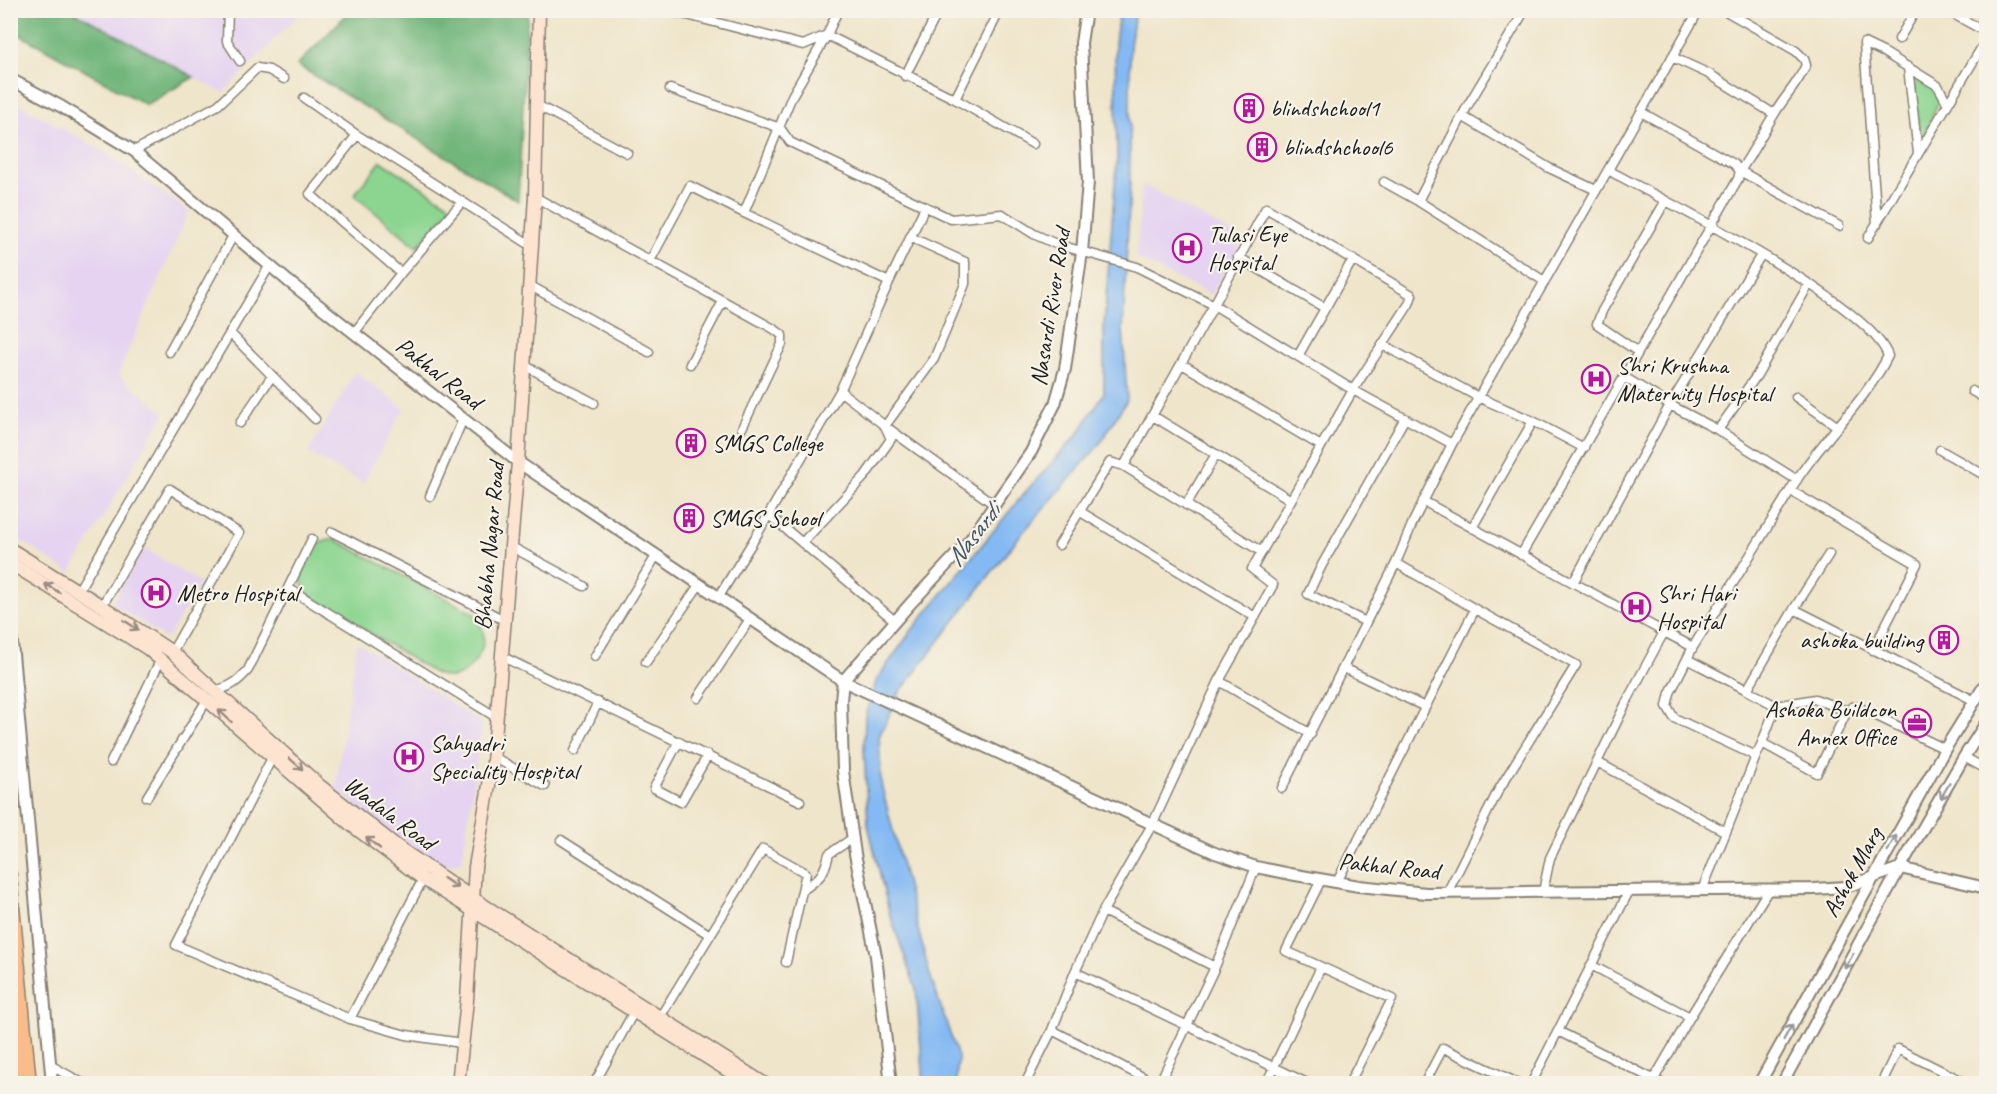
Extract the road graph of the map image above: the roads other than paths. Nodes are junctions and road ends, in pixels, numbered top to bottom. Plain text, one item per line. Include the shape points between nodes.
1 (228, 10) edge
2 (539, 10) edge
3 (663, 10) edge
4 (838, 10) edge
5 (939, 10) edge
6 (1000, 10) edge
7 (1086, 10) edge
8 (1524, 10) edge
9 (1699, 10) edge
10 (1724, 10) edge
11 (1916, 10) edge
12 (1946, 10) edge
13 (1986, 32) edge
14 (827, 35) junction
15 (1899, 39) dead end
16 (1986, 40) edge
17 (1672, 57) junction
18 (240, 61) dead end
19 (1908, 67) junction
20 (904, 76) junction
21 (10, 79) edge
22 (284, 79) dead end
23 (670, 89) dead end
24 (304, 98) dead end
25 (955, 99) junction
26 (1948, 104) junction
27 (537, 105) junction
28 (1641, 112) junction
29 (1774, 114) junction
30 (1462, 116) junction
31 (780, 128) junction
32 (357, 135) junction
33 (1033, 144) dead end
34 (134, 151) junction
35 (627, 153) dead end
36 (1918, 154) junction
37 (1608, 170) junction
38 (1740, 171) junction
39 (1384, 182) dead end
40 (1596, 190) junction
41 (535, 198) junction
42 (1418, 201) junction
43 (462, 202) junction
44 (1665, 202) junction
45 (925, 207) junction
46 (744, 213) junction
47 (1877, 224) junction
48 (1839, 226) dead end
49 (1712, 227) junction
50 (234, 234) junction
51 (910, 237) junction
52 (1868, 238) dead end
53 (532, 246) junction
54 (1083, 252) junction
55 (1761, 255) junction
56 (1238, 257) junction
57 (1353, 259) junction
58 (650, 261) junction
59 (270, 265) junction
60 (401, 273) junction
61 (1544, 281) junction
62 (889, 282) junction
63 (1809, 284) junction
64 (529, 285) junction
65 (723, 301) junction
66 (1214, 305) junction
67 (1325, 308) junction
68 (230, 333) junction
69 (354, 333) junction
70 (1383, 345) junction
71 (169, 352) dead end
72 (649, 352) dead end
73 (1638, 352) junction
74 (1298, 357) junction
75 (690, 364) dead end
76 (1182, 364) junction
77 (524, 365) junction
78 (272, 376) junction
79 (1624, 377) junction
80 (1353, 390) junction
81 (840, 391) junction
82 (1972, 391) dead end
83 (1478, 397) junction
84 (1796, 397) dead end
85 (1986, 399) edge
86 (594, 403) dead end
87 (1670, 405) junction
88 (1153, 416) junction
89 (1405, 418) junction
90 (315, 419) dead end
91 (463, 419) junction
92 (1533, 421) junction
93 (240, 423) dead end
94 (885, 426) junction
95 (1838, 427) junction
96 (742, 428) dead end
97 (1718, 430) junction
98 (1452, 444) junction
99 (1321, 447) junction
100 (1584, 448) junction
101 (1940, 450) dead end
102 (1216, 454) junction
103 (518, 462) junction
104 (1124, 466) junction
105 (1986, 476) edge
106 (1797, 480) junction
107 (1791, 491) junction
108 (430, 496) dead end
109 (1291, 500) junction
110 (1423, 501) junction
111 (995, 505) junction
112 (1186, 505) junction
113 (1079, 512) junction
114 (769, 515) junction
115 (1472, 528) junction
116 (332, 531) dead end
117 (312, 539) dead end
118 (802, 543) junction
119 (1059, 545) dead end
120 (510, 546) junction
121 (10, 549) edge
122 (1262, 552) junction
123 (1829, 554) dead end
124 (1521, 555) junction
125 (656, 556) junction
126 (10, 563) edge
127 (1396, 563) junction
128 (1573, 583) junction
129 (699, 585) junction
130 (584, 586) dead end
131 (288, 588) junction
132 (78, 591) junction
133 (718, 598) junction
134 (102, 606) junction
135 (1475, 609) junction
136 (1794, 609) junction
137 (1255, 616) junction
138 (750, 619) junction
139 (504, 620) junction
140 (10, 621) edge
141 (895, 621) junction
142 (1366, 622) junction
143 (1664, 632) junction
144 (1693, 647) junction
145 (1873, 650) junction
146 (171, 652) junction
147 (501, 656) junction
148 (595, 656) dead end
149 (1687, 659) junction
150 (160, 661) junction
151 (646, 662) dead end
152 (1344, 668) junction
153 (843, 681) junction
154 (1219, 681) junction
155 (1986, 683) edge
156 (1747, 690) junction
157 (211, 695) junction
158 (698, 698) dead end
159 (1976, 701) junction
160 (598, 702) junction
161 (1776, 706) junction
162 (1425, 707) junction
163 (1846, 711) junction
164 (496, 717) junction
165 (1986, 723) edge
166 (1311, 734) junction
167 (679, 741) junction
168 (1762, 743) junction
169 (1945, 748) junction
170 (575, 751) dead end
171 (275, 753) junction
172 (708, 755) junction
173 (492, 756) junction
174 (1756, 756) junction
175 (1964, 757) junction
176 (111, 762) dead end
177 (1597, 762) junction
178 (1986, 769) edge
179 (545, 786) dead end
180 (1282, 788) dead end
181 (147, 796) dead end
182 (800, 801) dead end
183 (1153, 823) junction
184 (1726, 832) junction
185 (853, 838) junction
186 (561, 840) dead end
187 (1256, 867) junction
188 (1900, 868) junction
189 (10, 875) edge
190 (1874, 876) junction
191 (423, 879) junction
192 (1321, 880) junction
193 (1336, 882) junction
194 (1986, 888) edge
195 (1769, 889) junction
196 (802, 890) junction
197 (1702, 890) junction
198 (1629, 891) junction
199 (1543, 892) junction
200 (1447, 893) junction
201 (474, 905) junction
202 (1103, 911) junction
203 (710, 935) junction
204 (10, 958) edge
205 (786, 962) dead end
206 (1591, 964) junction
207 (1215, 967) junction
208 (1321, 967) junction
209 (1074, 972) junction
210 (636, 1008) junction
211 (660, 1017) junction
212 (1690, 1017) junction
213 (350, 1019) junction
214 (1186, 1025) junction
215 (1052, 1030) junction
216 (1558, 1031) junction
217 (462, 1043) junction
218 (50, 1065) junction
219 (1274, 1067) junction
220 (1945, 1072) junction
221 (1654, 1079) junction
222 (22, 1083) edge
223 (30, 1083) edge
224 (52, 1083) edge
225 (84, 1083) edge
226 (458, 1083) edge
227 (594, 1083) edge
228 (749, 1083) edge
229 (765, 1083) edge
230 (891, 1083) edge
231 (1025, 1083) edge
232 (1157, 1083) edge
233 (1266, 1083) edge
234 (1309, 1083) edge
235 (1350, 1083) edge
236 (1424, 1083) edge
237 (1520, 1083) edge
238 (1531, 1083) edge
239 (1663, 1083) edge
240 (1759, 1083) edge
241 (1782, 1083) edge
242 (1881, 1083) edge
243 (1940, 1083) edge
244 (1968, 1083) edge

1 - 18 street via 226,41
2 - 27 main road, Bhabha Nagar Road
3 - 14 street via 803,45
4 - 14 street
5 - 20 street
6 - 25 street
7 - 54 street, Nasardi River Road via 1081,43 1088,182
8 - 30 street
9 - 17 street
10 - 29 street via 1804,59 1806,65 1800,79
11 - 15 street
12 - 13 street
14 - 20 street
14 - 31 street via 792,96
16 - 26 street
17 - 28 street
17 - 29 street via 1709,74
19 - 26 street via 1938,86
19 - 36 street
19 - 47 street via 1864,44
20 - 25 street
21 - 34 street, Pakhal Road
22 - 34 street via 257,68 218,105
23 - 31 street
24 - 32 street
25 - 33 street
26 - 36 street
27 - 35 street
27 - 41 main road, Bhabha Nagar Road
28 - 37 street
28 - 38 street
29 - 38 street
30 - 40 street via 1549,168
30 - 42 street
31 - 45 street via 790,142
31 - 46 street
32 - 43 street
32 - 60 street via 310,194
34 - 50 street, Pakhal Road
36 - 47 street
37 - 40 street
37 - 44 street
38 - 48 street
38 - 49 street
39 - 42 street
40 - 61 street
41 - 53 main road, Bhabha Nagar Road
41 - 58 street
42 - 61 street
43 - 53 street
43 - 60 street
44 - 49 street
44 - 73 street via 1597,324
45 - 51 street
45 - 54 street via 951,219 1002,214 1034,234
46 - 58 street via 690,186
46 - 62 street
47 - 52 street
49 - 55 street
49 - 73 street
50 - 59 street, Pakhal Road
50 - 71 street
51 - 62 street
51 - 94 street via 965,262 965,284 934,359
53 - 64 main road, Bhabha Nagar Road
54 - 66 street via 1137,267
54 - 111 street, Nasardi River Road via 1065,369 1055,404 1031,452
55 - 63 street
55 - 87 street
56 - 57 street via 1266,208
56 - 66 street
56 - 67 street
57 - 67 street
57 - 70 street via 1412,295
58 - 65 street
59 - 68 street
59 - 69 street, Pakhal Road
60 - 69 street
61 - 83 street
62 - 81 street
63 - 95 street via 1856,318 1876,337 1888,356
63 - 97 street via 1757,375
64 - 72 street
64 - 77 main road, Bhabha Nagar Road
65 - 75 street
65 - 96 street via 782,335 782,344
66 - 74 street
66 - 76 street
67 - 74 street
68 - 78 street
68 - 132 street
69 - 91 street, Pakhal Road
70 - 80 street
70 - 83 street
73 - 79 street
74 - 80 street
76 - 88 street
76 - 99 street
77 - 86 street
77 - 103 main road, Bhabha Nagar Road
78 - 90 street
78 - 93 street
79 - 87 street
79 - 100 street
80 - 89 street
80 - 99 street
81 - 94 street
81 - 114 street
82 - 85 street
83 - 92 street
83 - 98 street
84 - 95 street
87 - 97 street
87 - 128 street
88 - 102 street
88 - 104 street
89 - 98 street
89 - 142 street via 1308,594
91 - 103 street, Pakhal Road
91 - 108 street
92 - 100 street
92 - 115 street
94 - 111 street
94 - 118 street via 891,439 865,476
95 - 106 street
97 - 106 street
98 - 110 street
99 - 109 street
100 - 124 street
101 - 105 street
102 - 109 street
102 - 112 street
103 - 120 main road, Bhabha Nagar Road
103 - 125 street, Pakhal Road
104 - 112 street
104 - 113 street via 1110,462
106 - 107 street
107 - 144 street
107 - 145 street via 1917,564
109 - 122 street
110 - 115 street
110 - 127 street
111 - 141 street, Nasardi River Road via 970,540
112 - 122 street
113 - 119 street
113 - 137 street
114 - 118 street
114 - 133 street
115 - 124 street
116 - 139 street
117 - 131 street
118 - 141 street
120 - 130 street
120 - 139 main road, Bhabha Nagar Road
121 - 132 main road, Wadala Road
122 - 137 street via 1251,569 1273,585
123 - 136 street
124 - 128 street
125 - 129 street, Pakhal Road
125 - 148 street
150 -> 126 main road, Wadala Road via 148,649
127 - 135 street
127 - 142 street
128 - 143 street
129 - 133 street, Pakhal Road
129 - 151 street
131 - 157 street via 248,670 229,688
131 - 164 street
132 - 134 main road, Wadala Road
133 - 138 street, Pakhal Road
134 -> 146 main road, Wadala Road
134 - 146 street via 170,489 239,533
135 - 162 street
135 - 200 street via 1576,665 1498,791
136 - 145 street
136 - 156 street
137 - 154 street
138 - 153 street, Pakhal Road
138 - 158 street
139 - 147 main road, Bhabha Nagar Road
140 - 218 street
141 - 153 street, Nasardi River Road
142 - 152 street
143 - 144 street
143 - 177 street
144 - 149 street
145 - 159 street
146 - 157 main road, Wadala Road
147 - 160 street
147 - 164 main road, Bhabha Nagar Road
149 - 156 street
149 - 174 street via 1666,706 1674,718
150 - 157 main road, Wadala Road
150 - 176 street
152 - 162 street
152 - 166 street
153 - 183 street, Pakhal Road
153 - 185 street via 843,771
154 - 166 street
154 - 183 street
155 - 159 street, Ashok Marg
156 - 161 street
157 - 171 main road, Wadala Road
157 - 181 street
159 - 169 street, Ashok Marg
160 - 167 street
160 - 170 street
161 - 163 street via 1815,699
161 - 168 street
162 - 193 street
163 - 168 street via 1817,773
163 - 169 street via 1858,707
164 - 173 main road, Bhabha Nagar Road
165 - 175 street, Ashok Marg
166 - 180 street
167 - 172 street
167 - 172 street via 654,788 681,802
168 - 174 street
190 -> 169 street, Ashok Marg
191 -> 171 main road, Wadala Road via 372,842
171 -> 201 main road, Wadala Road
171 - 213 street via 176,945
172 - 182 street
173 - 179 street
173 - 201 main road, Bhabha Nagar Road
174 - 184 street
175 - 178 street
175 -> 188 street, Ashok Marg
177 - 184 street
177 - 199 street via 1550,858
183 - 187 street, Pakhal Road via 1215,853
183 - 202 street
184 - 197 street
185 - 196 street via 829,854 824,872
185 - 230 street via 876,956
186 - 203 street
187 - 192 street, Pakhal Road
187 - 207 street
188 - 190 street, Pakhal Road
188 - 194 street
188 -> 241 street, Ashok Marg
189 - 223 main road
190 - 195 street, Pakhal Road via 1846,887
240 -> 190 street, Ashok Marg
191 - 201 main road, Wadala Road
191 - 213 street
192 - 193 street, Pakhal Road
192 - 208 street via 1286,951
193 - 200 street, Pakhal Road
195 - 197 street, Pakhal Road
195 - 212 street
196 - 203 street via 806,873 763,849
196 - 205 street
197 - 198 street, Pakhal Road
198 - 199 street, Pakhal Road
198 - 206 street
199 - 200 street, Pakhal Road
201 - 210 main road, Wadala Road
201 - 217 main road, Bhabha Nagar Road
202 - 207 street
202 - 209 street
203 - 211 street
204 - 222 highway
206 - 212 street
206 - 216 street
207 - 214 street
208 - 219 street
208 - 235 street via 1392,999
209 - 214 street
209 - 215 street
210 - 211 main road, Wadala Road
210 - 227 street
210 - 228 main road, Wadala Road
211 - 229 main road, Wadala Road
212 - 221 street
213 - 217 street via 406,1035
214 - 219 street
214 - 232 street
215 - 231 street
215 - 232 street
216 - 221 street
216 - 238 street
217 - 226 main road, Bhabha Nagar Road
218 - 224 street
218 - 225 street
219 - 233 street
219 - 234 street
220 - 242 street via 1898,1049
220 - 243 street
220 - 244 street
221 - 239 street
236 - 237 street via 1443,1048

